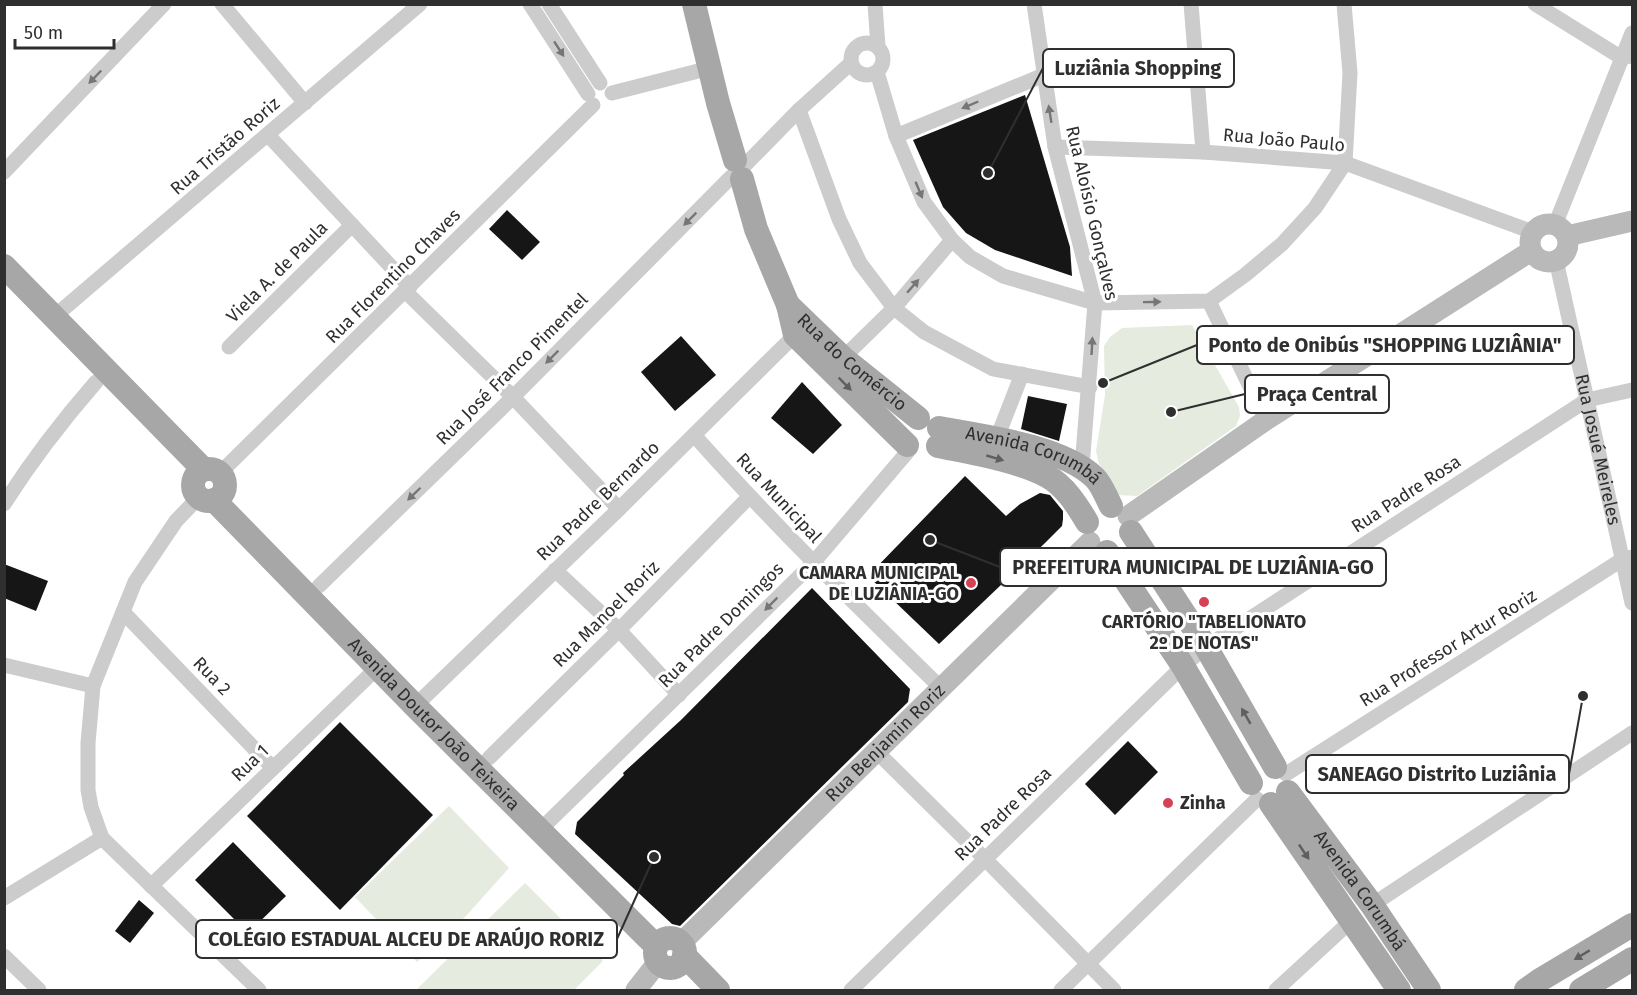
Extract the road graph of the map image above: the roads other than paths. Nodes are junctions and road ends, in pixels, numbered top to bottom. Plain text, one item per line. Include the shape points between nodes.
1 (164, 4) edge
2 (222, 4) edge
3 (420, 4) edge
4 (530, 4) edge
5 (549, 4) edge
6 (694, 4) edge
7 (875, 4) edge
8 (1034, 4) edge
9 (1191, 4) edge
10 (1344, 4) edge
11 (1535, 4) edge
12 (1632, 33) edge
13 (878, 47) junction
14 (1627, 56) edge
15 (851, 63) junction
16 (710, 68) junction
17 (877, 72) junction
18 (1044, 75) junction
19 (606, 88) junction
20 (590, 99) junction
21 (305, 103) junction
22 (799, 110) junction
23 (268, 135) junction
24 (896, 136) junction
25 (1055, 147) junction
26 (1203, 152) junction
27 (1346, 163) junction
28 (739, 170) junction
29 (4, 172) edge
30 (1632, 221) edge
31 (352, 225) junction
32 (1561, 231) junction
33 (952, 240) junction
34 (1532, 241) junction
35 (1556, 260) junction
36 (4, 266) edge
37 (4, 288) edge
38 (408, 289) junction
39 (1209, 300) junction
40 (1095, 303) junction
41 (788, 305) junction
42 (894, 308) junction
43 (55, 316) junction
44 (795, 334) junction
45 (229, 347) dead end
46 (843, 358) junction
47 (1022, 374) junction
48 (96, 382) junction
49 (1090, 387) junction
50 (1632, 390) edge
51 (513, 397) junction
52 (1587, 400) junction
53 (1266, 420) junction
54 (932, 431) junction
55 (694, 435) junction
56 (997, 438) junction
57 (909, 447) junction
58 (1082, 467) junction
59 (209, 485) junction
60 (749, 497) junction
61 (4, 504) edge
62 (619, 509) junction
63 (1124, 518) junction
64 (1095, 538) junction
65 (1628, 558) edge
66 (813, 562) junction
67 (555, 570) junction
68 (319, 586) junction
69 (1632, 603) edge
70 (123, 612) junction
71 (619, 630) junction
72 (1206, 647) junction
73 (4, 664) edge
74 (1183, 666) junction
75 (377, 668) junction
76 (93, 686) junction
77 (940, 687) junction
78 (679, 695) junction
79 (421, 700) junction
80 (1632, 733) edge
81 (878, 752) junction
82 (489, 758) junction
83 (273, 768) junction
84 (1271, 787) junction
85 (544, 825) junction
86 (102, 838) junction
87 (986, 858) junction
88 (151, 886) junction
89 (4, 898) edge
90 (1372, 905) junction
91 (1351, 921) junction
92 (1632, 925) edge
93 (669, 952) junction
94 (4, 956) edge
95 (1632, 960) edge
96 (1088, 964) junction
97 (39, 990) edge
98 (259, 990) edge
99 (636, 990) edge
100 (697, 990) edge
101 (718, 990) edge
102 (851, 990) edge
103 (1061, 990) edge
104 (1114, 990) edge
105 (1276, 990) edge
106 (1399, 990) edge
107 (1429, 990) edge
108 (1526, 990) edge
109 (1581, 990) edge

1 -> 29 street
2 - 21 street
3 - 21 street, Rua Tristão Roriz
4 -> 20 street
5 - 19 street
6 - 16 main road, Rua do Comércio
7 - 13 street
8 - 18 street, Rua Aloísio Gonçalves
9 - 26 street
10 - 27 street via 1350,74
11 - 14 street
12 - 14 street
13 - 15 street via 869,43 859,45 852,53
13 - 17 street via 883,57
14 - 32 street
15 - 17 street via 862,74
15 - 22 street, Rua José Franco Pimentel
16 - 19 street
16 - 28 main road, Rua do Comércio
17 - 24 street
18 -> 24 street
25 -> 18 street, Rua Aloísio Gonçalves
19 - 20 street via 593,85
19 - 20 street via 608,104 600,107
20 - 38 street, Rua Florentino Chaves
21 - 23 street, Rua Tristão Roriz
22 - 28 street, Rua José Franco Pimentel
22 - 42 street via 839,219 860,263
23 - 31 street
23 - 43 street, Rua Tristão Roriz
24 -> 33 street via 924,201
25 - 26 street, Rua João Paulo
25 - 40 street, Rua Aloísio Gonçalves
26 - 27 street, Rua João Paulo
27 - 34 street, Rua João Paulo
27 - 39 street via 1315,208 1282,244
28 - 41 main road, Rua do Comércio via 756,229
28 -> 51 street, Rua José Franco Pimentel
30 - 32 street
31 - 38 street
31 - 45 street, Viela A. de Paula
32 - 34 street via 1546,224 1538,227
32 - 35 street via 1566,250
33 - 40 street via 970,257 1004,276
42 -> 33 street
34 - 35 street via 1540,260
34 - 53 street
35 - 52 street, Rua Josué Meireles
36 - 43 main road, Avenida Doutor João Teixeira
37 - 48 main road, Avenida Doutor João Teixeira
38 - 51 street
38 - 59 street, Rua Florentino Chaves
40 -> 39 street
39 - 53 street
49 -> 40 street, Rua Aloísio Gonçalves
41 - 44 main road, Rua do Comércio
41 - 46 main road, Rua do Comércio
42 - 46 street
42 - 47 street via 924,332 967,356 993,369
43 - 59 main road, Avenida Doutor João Teixeira
44 - 55 street, Rua Padre Bernardo
44 -> 57 main road, Rua do Comércio
46 - 54 main road, Rua do Comércio
47 - 49 street
47 - 56 street
48 - 59 main road, Avenida Doutor João Teixeira
48 - 61 street via 33,458
49 - 58 street, Rua Aloísio Gonçalves
50 - 52 street, Rua Padre Rosa
51 - 62 street
51 -> 68 street, Rua José Franco Pimentel
52 - 65 street, Rua Josué Meireles
52 - 72 street, Rua Padre Rosa
53 - 63 street
54 - 56 main road, Avenida Corumbá
54 - 57 main road via 933,450 921,454
54 - 57 main road via 908,424 904,434
54 -> 64 main road, Avenida Corumbá via 1047,477 1064,490
55 - 60 street, Rua Municipal
55 - 62 street, Rua Padre Bernardo
56 - 58 main road, Avenida Corumbá
57 - 66 street, Rua Padre Domingos
58 - 63 main road, Avenida Corumbá via 1097,480
59 - 68 main road, Avenida Doutor João Teixeira
59 - 70 street, Rua Florentino Chaves via 156,548 135,582
59 - 75 main road, Avenida Doutor João Teixeira
60 - 66 street, Rua Municipal
60 - 71 street, Rua Manoel Roriz
62 - 67 street, Rua Padre Bernardo
63 - 64 main road, Avenida Corumbá via 1101,507 1093,513
63 - 64 main road via 1126,545 1117,550
63 - 72 main road, Avenida Corumbá
64 - 74 main road, Avenida Corumbá
64 - 77 street, Rua Benjamin Roriz
65 - 69 street, Rua Josué Meireles
65 - 84 street, Rua Professor Artur Roriz
66 - 77 street, Rua Municipal
66 -> 78 street, Rua Padre Domingos
67 - 71 street
67 - 79 street, Rua Padre Bernardo
68 - 79 main road, Avenida Doutor João Teixeira
70 - 76 street, Rua Florentino Chaves
70 - 83 street, Rua 2
71 - 78 street
71 - 82 street, Rua Manoel Roriz
72 - 74 street, Rua Padre Rosa
84 -> 72 main road, Avenida Corumbá
73 - 76 street
74 - 84 main road, Avenida Corumbá
74 - 87 street, Rua Padre Rosa
75 - 79 main road, Avenida Doutor João Teixeira
75 - 83 street, Rua 1
76 - 86 street, Rua Florentino Chaves via 88,790
77 - 81 street, Rua Benjamin Roriz
78 - 85 street, Rua Padre Domingos
79 - 82 main road, Avenida Doutor João Teixeira
79 - 85 main road, Avenida Doutor João Teixeira
80 - 90 street
81 - 87 street
81 - 93 street, Rua Benjamin Roriz
82 - 85 main road, Avenida Doutor João Teixeira
83 - 88 street, Rua 1
84 - 90 main road, Avenida Corumbá
84 -> 91 main road, Avenida Corumbá
84 - 96 street, Rua Professor Artur Roriz
85 - 93 main road, Avenida Doutor João Teixeira
86 - 88 street, Rua Florentino Chaves
86 - 89 street
87 - 96 street
87 - 102 street, Rua Padre Rosa
88 - 98 street, Rua Florentino Chaves
90 - 107 main road, Avenida Corumbá
91 - 105 street
91 - 106 main road, Avenida Corumbá
92 -> 108 main road
93 - 99 street, Rua Benjamin Roriz
93 - 100 main road, Avenida Doutor João Teixeira
93 - 101 main road, Avenida Doutor João Teixeira
94 - 97 street
95 - 109 main road
96 - 103 street, Rua Professor Artur Roriz
96 - 104 street

